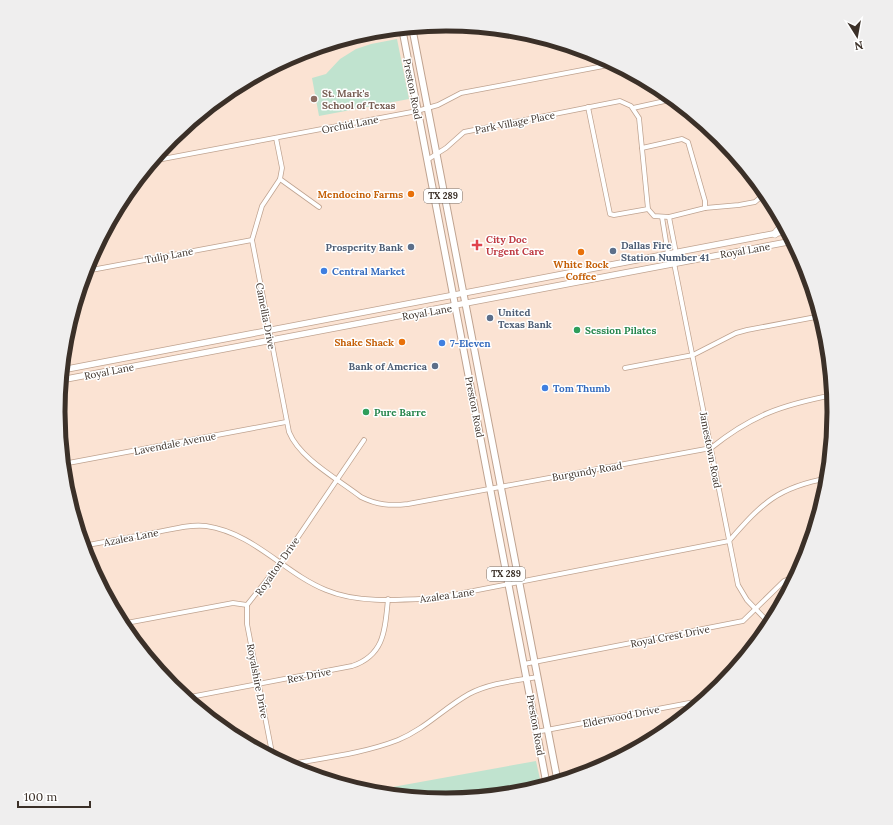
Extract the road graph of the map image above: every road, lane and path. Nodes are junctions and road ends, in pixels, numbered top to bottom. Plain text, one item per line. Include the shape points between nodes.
1 (414, 33) edge
2 (402, 34) edge
3 (605, 66) edge
4 (666, 101) edge
5 (588, 107) junction
6 (633, 108) junction
7 (427, 109) junction
8 (417, 111) junction
9 (276, 138) junction
10 (642, 148) junction
11 (436, 155) junction
12 (162, 159) edge
13 (427, 160) junction
14 (280, 179) junction
15 (761, 197) edge
16 (444, 201) junction
17 (435, 202) junction
18 (318, 207) dead end
19 (705, 208) junction
20 (446, 209) junction
21 (648, 209) junction
22 (436, 210) junction
23 (662, 217) junction
24 (669, 217) junction
25 (780, 228) edge
26 (783, 232) edge
27 (775, 234) junction
28 (252, 240) junction
29 (788, 242) edge
30 (676, 252) junction
31 (668, 254) junction
32 (624, 263) junction
33 (674, 263) junction
34 (93, 270) edge
35 (626, 272) junction
36 (558, 275) junction
37 (533, 280) junction
38 (560, 285) junction
39 (535, 290) junction
40 (462, 294) junction
41 (453, 296) junction
42 (464, 305) junction
43 (455, 306) junction
44 (816, 317) edge
45 (269, 330) junction
46 (271, 340) junction
47 (692, 355) junction
48 (123, 358) junction
49 (125, 368) junction
50 (625, 368) dead end
51 (68, 369) edge
52 (67, 379) edge
53 (483, 396) junction
54 (827, 396) edge
55 (474, 400) junction
56 (286, 422) junction
57 (491, 438) junction
58 (364, 440) dead end
59 (481, 440) junction
60 (711, 448) junction
61 (68, 463) edge
62 (337, 478) junction
63 (822, 479) edge
64 (501, 487) junction
65 (491, 489) junction
66 (729, 541) junction
67 (89, 545) edge
68 (281, 562) junction
69 (790, 579) edge
70 (518, 582) junction
71 (508, 584) junction
72 (388, 599) junction
73 (247, 605) junction
74 (756, 610) junction
75 (766, 620) edge
76 (128, 623) edge
77 (534, 662) junction
78 (524, 664) junction
79 (537, 677) junction
80 (527, 679) junction
81 (258, 685) junction
82 (193, 697) edge
83 (694, 702) edge
84 (547, 730) junction
85 (536, 732) junction
86 (272, 752) edge
87 (296, 763) edge
88 (557, 777) edge
89 (546, 781) edge

1 - 7 main road, Preston Road / TX 289
2 - 8 main road, Preston Road / TX 289
3 - 7 street, Orchid Lane via 461,93
4 - 6 street
5 - 6 street, Park Village Place via 620,101
5 - 11 street, Park Village Place via 464,132
5 - 21 street via 610,214
6 - 10 street via 638,118
7 - 8 street, Orchid Lane
7 - 11 main road, Preston Road / TX 289
8 - 9 street, Orchid Lane
8 - 13 main road, Preston Road / TX 289
9 - 12 street, Orchid Lane
9 - 14 street via 282,168
10 - 19 street via 682,140 688,142
10 - 21 street
11 - 13 street, Park Village Place
11 - 16 main road, Preston Road / TX 289
13 - 17 main road, Preston Road / TX 289
14 - 18 street
14 - 28 street, Camellia Drive via 262,206
15 - 19 street via 755,202
16 - 17 main road
16 - 20 main road, Preston Road / TX 289
17 - 22 main road, Preston Road / TX 289
19 - 24 street
20 - 22 main road
20 - 40 main road, Preston Road / TX 289
21 - 23 street via 654,216
22 - 41 main road, Preston Road / TX 289
23 - 24 street
23 - 31 street
24 - 30 street
25 - 27 highway
26 - 27 main road, Royal Lane
27 - 30 main road, Royal Lane
28 - 34 street, Tulip Lane
28 - 45 street, Camellia Drive
29 - 33 main road, Royal Lane
30 - 31 main road, Royal Lane
30 - 33 main road
31 - 32 main road, Royal Lane
31 - 33 main road
32 - 35 main road
32 - 36 main road, Royal Lane
33 - 35 main road, Royal Lane
33 - 47 street, Jamestown Road
35 - 38 main road, Royal Lane
36 - 37 main road, Royal Lane
36 - 38 main road
37 - 39 main road
37 - 40 main road, Royal Lane
38 - 39 main road, Royal Lane
39 - 42 main road, Royal Lane
40 - 41 main road, Royal Lane
40 - 42 main road, Preston Road / TX 289
41 - 43 main road, Preston Road / TX 289
41 - 45 main road, Royal Lane
42 - 43 main road, Royal Lane
42 - 53 main road, Preston Road / TX 289
43 - 46 main road, Royal Lane
43 - 55 main road, Preston Road / TX 289
44 - 47 street via 736,333
45 - 46 street, Camellia Drive
45 - 48 main road, Royal Lane
46 - 49 main road, Royal Lane
46 - 56 street, Camellia Drive
47 - 50 street
47 - 60 street, Jamestown Road
48 - 49 main road
48 - 51 main road, Royal Lane
49 - 52 main road, Royal Lane
53 - 55 main road
53 - 57 main road, Preston Road / TX 289
54 - 60 street, Burgundy Road via 767,412 733,431
55 - 59 main road, Preston Road / TX 289
56 - 61 street, Lavendale Avenue
56 - 62 street, Camellia Drive via 292,441 301,453
57 - 59 main road
57 - 64 main road, Preston Road / TX 289
58 - 62 street, Royalton Drive
59 - 65 main road, Preston Road / TX 289
60 - 64 street, Burgundy Road
60 - 66 street, Jamestown Road
62 - 65 street, Burgundy Road via 361,497 389,506
62 - 68 street, Royalton Drive
63 - 66 street via 780,493 754,513
64 - 65 street, Burgundy Road
64 - 70 main road, Preston Road / TX 289
65 - 71 main road, Preston Road / TX 289
66 - 70 street, Azalea Lane
66 - 74 street, Jamestown Road via 740,592
67 - 68 street, Azalea Lane via 205,526 237,536
68 - 72 street, Azalea Lane via 326,590 357,598
68 - 73 street, Royalton Drive
69 - 74 street, Royal Crest Drive
70 - 71 street, Azalea Lane
70 - 77 main road, Preston Road / TX 289
71 - 72 street, Azalea Lane via 437,598
71 - 78 main road, Preston Road / TX 289
72 - 81 street, Rex Drive via 384,634 377,649 364,662
73 - 76 street, Royalton Drive via 234,603
73 - 81 street, Royalshire Drive via 247,624
74 - 75 street, Jamestown Road
74 - 77 street, Royal Crest Drive via 742,622 734,624
77 - 78 street, Royal Crest Drive
77 - 79 main road, Preston Road / TX 289
78 - 80 main road, Preston Road / TX 289
79 - 80 street
79 - 84 main road, Preston Road / TX 289
80 - 85 main road, Preston Road / TX 289
80 - 87 street via 488,686 470,694 420,730 398,740 370,749
81 - 82 street, Rex Drive
81 - 86 street, Royalshire Drive
83 - 84 street, Elderwood Drive
84 - 85 street, Elderwood Drive
84 - 88 main road, Preston Road / TX 289
85 - 89 main road, Preston Road / TX 289

